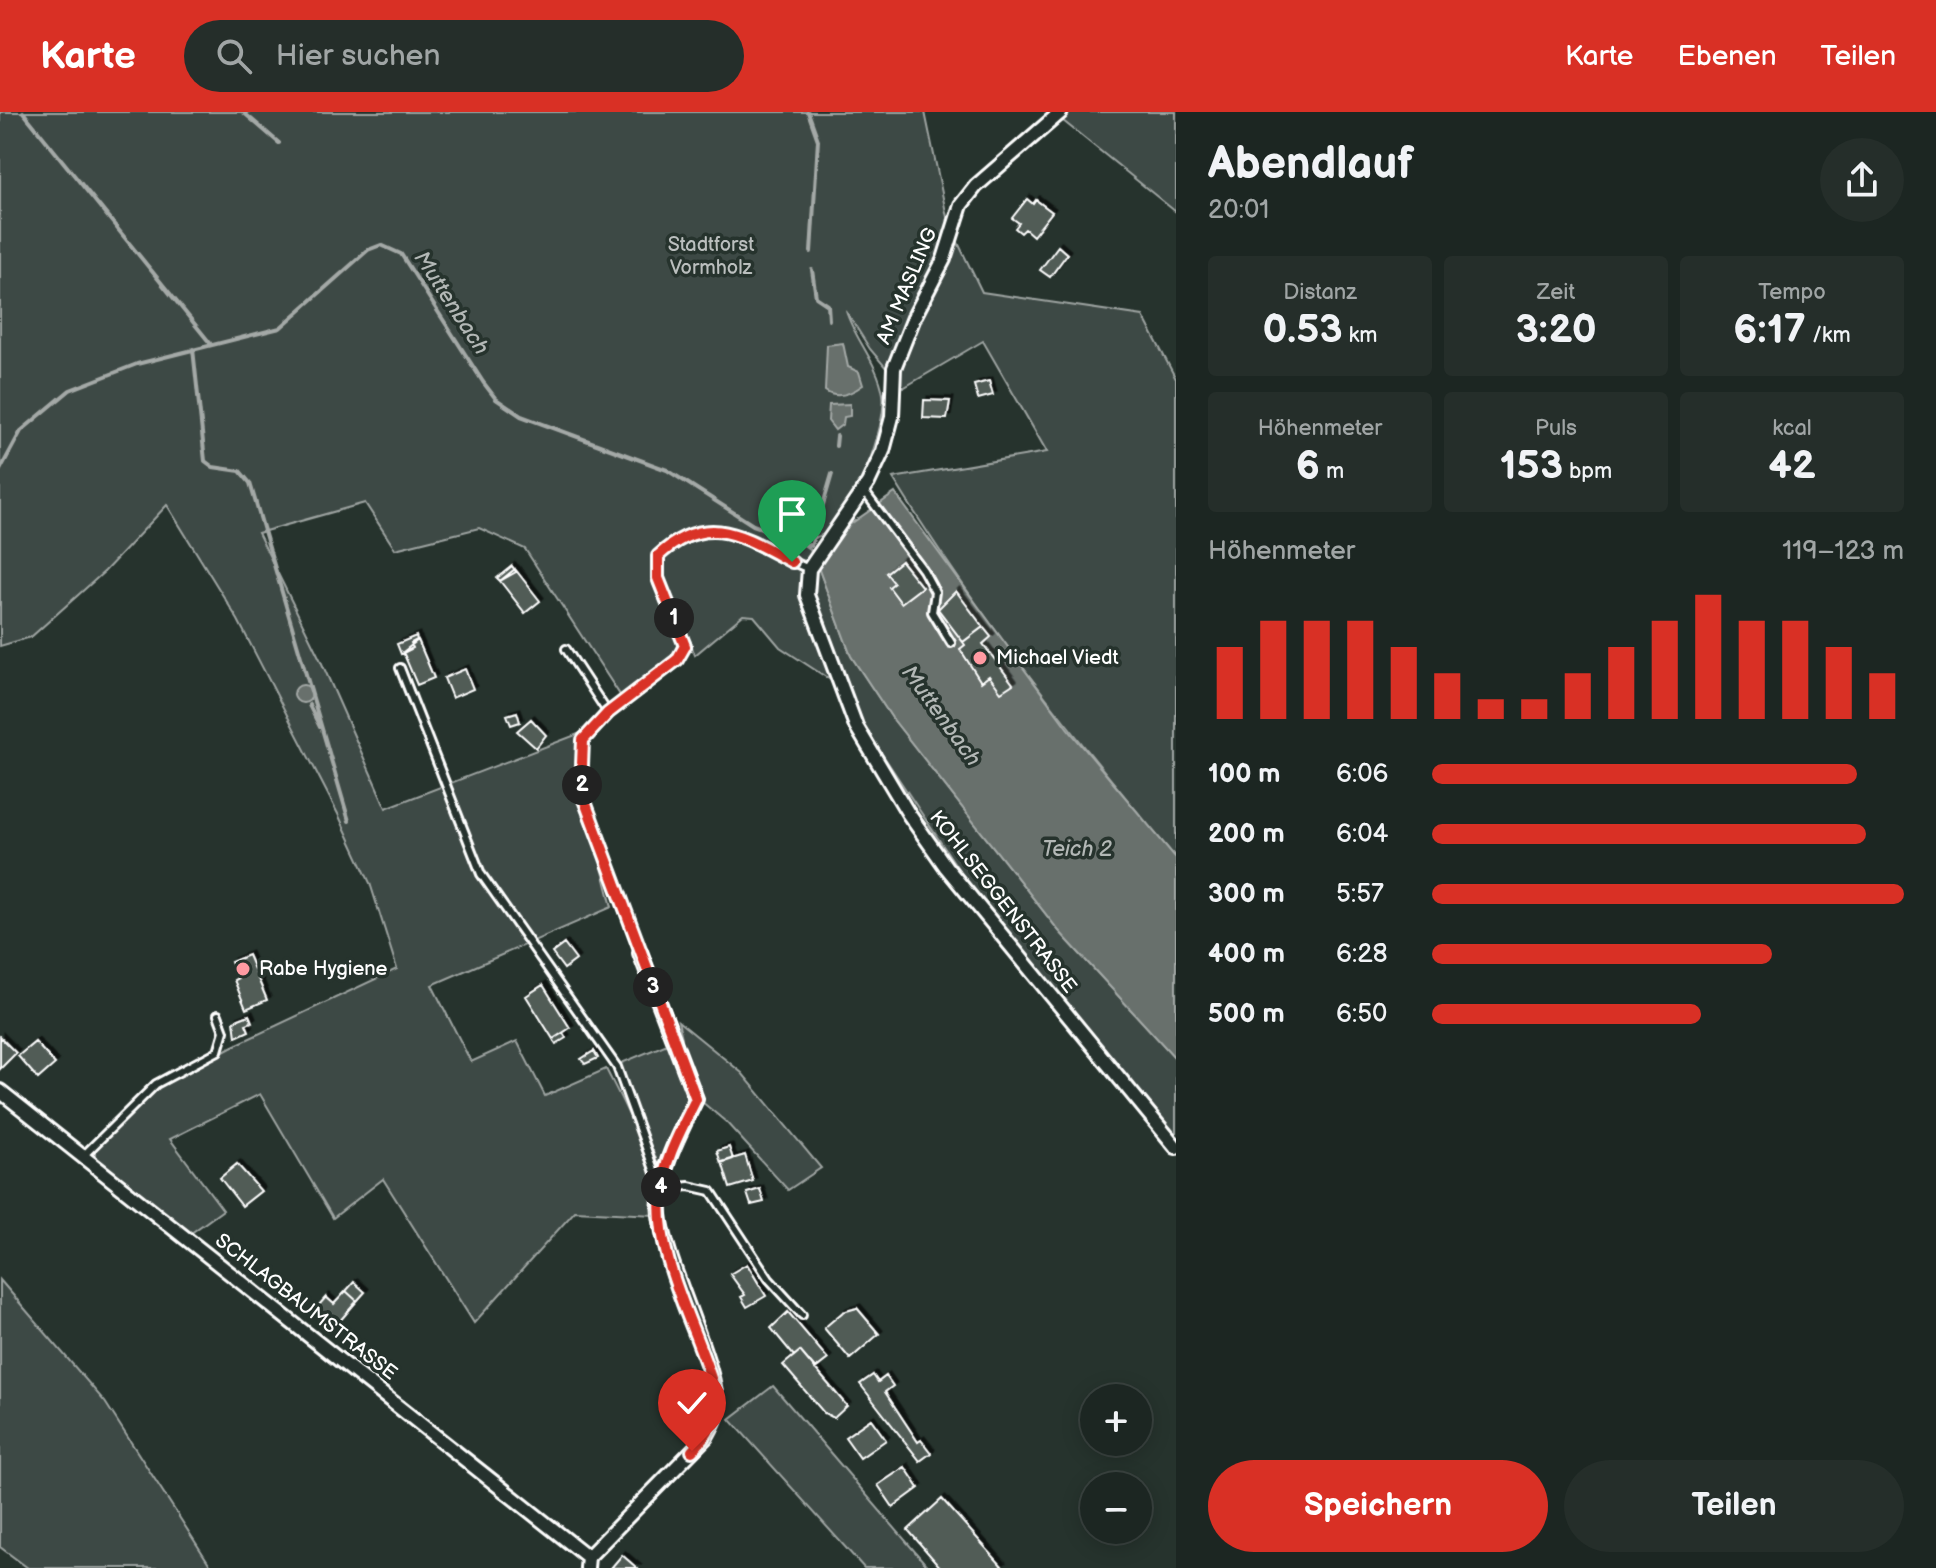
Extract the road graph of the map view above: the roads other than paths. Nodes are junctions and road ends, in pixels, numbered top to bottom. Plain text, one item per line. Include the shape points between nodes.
1 (1061, 112) edge
2 (863, 490) junction
3 (809, 569) junction
4 (951, 643) dead end
5 (566, 649) dead end
6 (400, 668) dead end
7 (608, 713) junction
8 (640, 953) joint
9 (218, 1015) dead end
10 (0, 1091) edge
11 (1176, 1147) edge
12 (82, 1157) junction
13 (661, 1189) junction
14 (802, 1315) dead end
15 (588, 1562) edge

1 - 2 street, AM MASLING via 961,205 944,259 894,368 892,417 883,451
2 - 3 street, AM MASLING
2 - 4 lane via 923,570 935,592 932,612
3 - 7 lane via 730,532 702,529 678,537 658,556 658,578 685,646 677,660
3 - 11 street, KOHLSEGGENSTRASSE via 807,595 856,726 908,813 946,867
5 - 7 lane
6 - 13 lane via 481,874 617,1067
7 - 8 lane via 583,740 581,791
8 - 13 street via 696,1099
9 - 12 lane via 224,1031 218,1051 156,1084
10 - 12 street, SCHLAGBAUMSTRASSE
12 - 15 street, SCHLAGBAUMSTRASSE via 291,1319
13 - 14 lane via 689,1186 711,1191 769,1279
13 - 15 street via 660,1214 670,1261 711,1378 716,1416 706,1437

